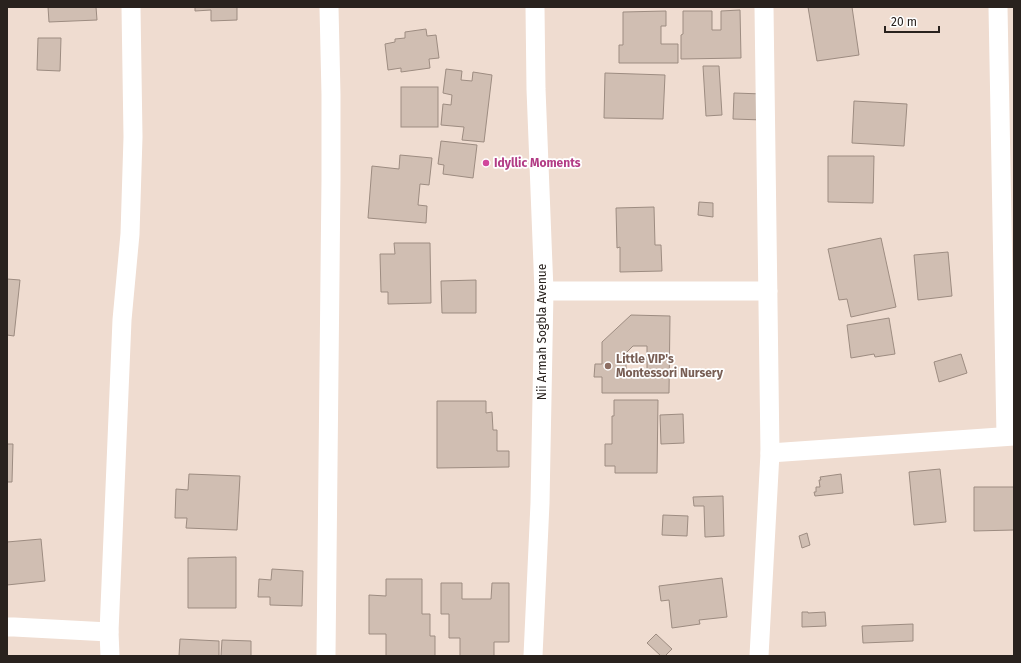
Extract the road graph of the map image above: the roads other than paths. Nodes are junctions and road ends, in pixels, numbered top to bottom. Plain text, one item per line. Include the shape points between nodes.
1 (131, 7) edge
2 (329, 7) edge
3 (535, 7) edge
4 (764, 7) edge
5 (998, 7) edge
6 (544, 291) junction
7 (768, 291) junction
8 (1010, 436) edge
9 (770, 453) junction
10 (7, 627) edge
11 (109, 632) junction
12 (110, 656) edge
13 (326, 656) edge
14 (533, 656) edge
15 (759, 656) edge

1 - 11 street via 133,137 130,234 122,320
2 - 13 street via 331,171
3 - 6 street, Nii Armah Sogbla Avenue
4 - 7 street
5 - 8 street
6 - 7 street
6 - 14 street, Nii Armah Sogbla Avenue via 540,503
7 - 9 street
8 - 9 street
9 - 15 street
10 - 11 street
11 - 12 street

